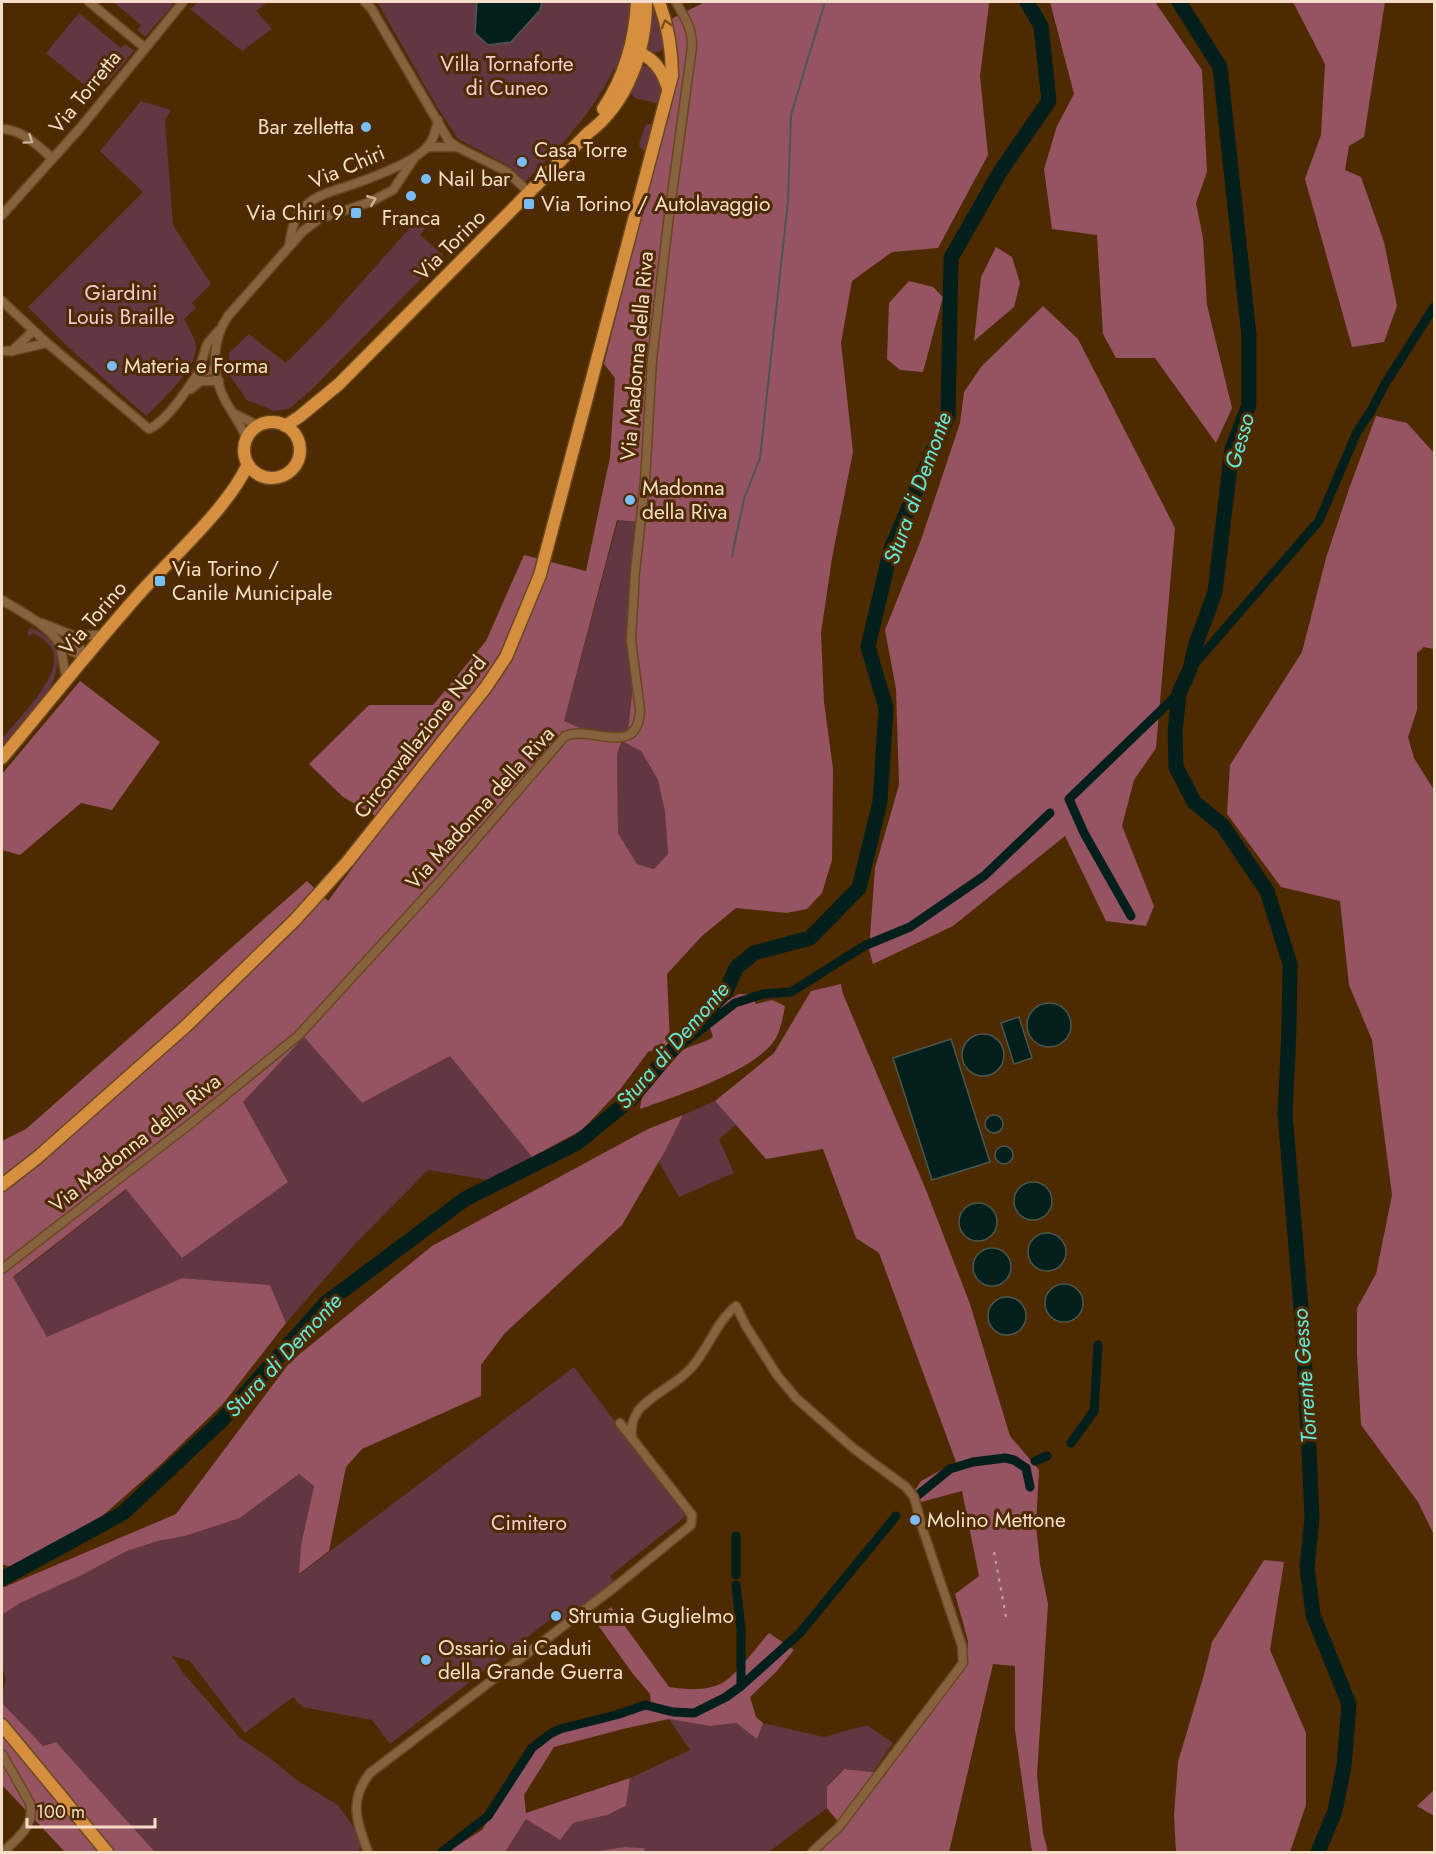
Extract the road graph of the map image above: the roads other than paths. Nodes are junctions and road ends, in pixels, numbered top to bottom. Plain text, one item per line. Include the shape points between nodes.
1 (89, 2) edge
2 (183, 2) edge
3 (365, 2) edge
4 (637, 2) edge
5 (646, 2) edge
6 (659, 2) edge
7 (676, 2) edge
8 (633, 40) junction
9 (144, 47) junction
10 (671, 48) junction
11 (645, 56) junction
12 (668, 88) junction
13 (438, 120) junction
14 (2, 129) edge
15 (588, 133) junction
16 (427, 147) junction
17 (457, 147) junction
18 (415, 157) junction
19 (52, 158) junction
20 (529, 192) junction
21 (2, 215) edge
22 (288, 250) junction
23 (2, 300) edge
24 (220, 328) junction
25 (33, 331) junction
26 (46, 343) junction
27 (2, 351) edge
28 (12, 351) junction
29 (216, 369) junction
30 (198, 373) junction
31 (219, 381) junction
32 (339, 384) junction
33 (184, 395) junction
34 (234, 413) junction
35 (259, 426) junction
36 (285, 426) junction
37 (296, 436) junction
38 (247, 439) junction
39 (248, 464) junction
40 (260, 475) junction
41 (219, 507) junction
42 (2, 600) edge
43 (33, 619) junction
44 (72, 635) junction
45 (102, 635) junction
46 (58, 642) junction
47 (85, 656) junction
48 (67, 678) junction
49 (2, 758) edge
50 (2, 1185) edge
51 (2, 1269) edge
52 (620, 1423) dead end
53 (632, 1437) junction
54 (2, 1725) edge
55 (2, 1754) edge
56 (3, 1852) edge
57 (107, 1852) edge
58 (368, 1852) edge
59 (812, 1852) edge

1 - 9 street
2 - 9 street, Via Torretta
3 - 13 street
4 - 8 main road, Via Torino
5 - 11 main road, Via Torino
10 -> 6 main road, Circonvallazione Nord
7 - 51 street, Via Madonna della Riva via 692,33 692,47 654,349 634,572 631,640 640,710 636,729 615,739 593,733 565,736 299,1035
8 - 11 main road via 637,51
8 - 15 main road, Via Torino via 614,90
9 - 19 street, Via Torretta via 81,128
10 - 11 main road via 659,58
10 - 12 main road, Circonvallazione Nord via 672,76
11 - 12 main road via 663,75
11 - 15 main road, Via Torino via 618,101
12 - 50 main road, Circonvallazione Nord via 540,575 506,657 348,861 295,920 186,1026
13 - 16 street, Via Chiri
13 - 17 street via 449,141
14 -> 19 street, Via Torretta via 16,131
15 - 20 main road, Via Torino
16 - 17 street
16 - 18 street, Via Chiri
17 - 20 street via 506,171
22 -> 18 street, Via Chiri via 319,219 393,190
18 - 22 street, Via Chiri via 309,202 299,212
19 - 21 street, Via Torretta
20 - 32 main road, Via Torino
22 - 24 street, Via Chiri
23 - 25 street
24 - 29 street, Via Chiri
24 - 30 street, Via Chiri via 207,344
25 - 26 street
25 - 28 street
26 - 28 street
26 - 33 street, Via Chiri via 149,429
27 - 28 street
29 - 30 street
29 - 31 street, Via Chiri
30 - 33 street, Via Chiri
31 - 33 street, Via Chiri via 201,381
31 - 34 street, Via Chiri
32 - 36 main road, Via Torino
32 - 37 main road, Via Torino
34 - 35 street
34 - 38 street, Via Chiri
35 - 36 main road
35 - 38 main road
36 - 37 main road
37 - 40 main road via 300,453 291,471 273,478
38 - 39 main road via 244,451
39 - 40 main road
39 - 41 main road, Via Torino
40 - 41 main road, Via Torino
41 - 45 main road, Via Torino
42 - 43 street
43 - 44 street
43 - 46 street
44 - 45 street
44 - 47 street
45 - 47 main road, Via Torino
46 - 47 street
46 - 48 street
47 - 48 main road, Via Torino
48 - 49 main road, Via Torino
52 - 53 street
53 - 58 street via 692,1515 691,1525 370,1773 356,1803
53 - 59 street via 637,1412 694,1365 722,1320 736,1306 777,1375 796,1398 914,1497 962,1646 963,1663 839,1827
54 - 57 main road
55 - 56 street via 32,1811 25,1831

